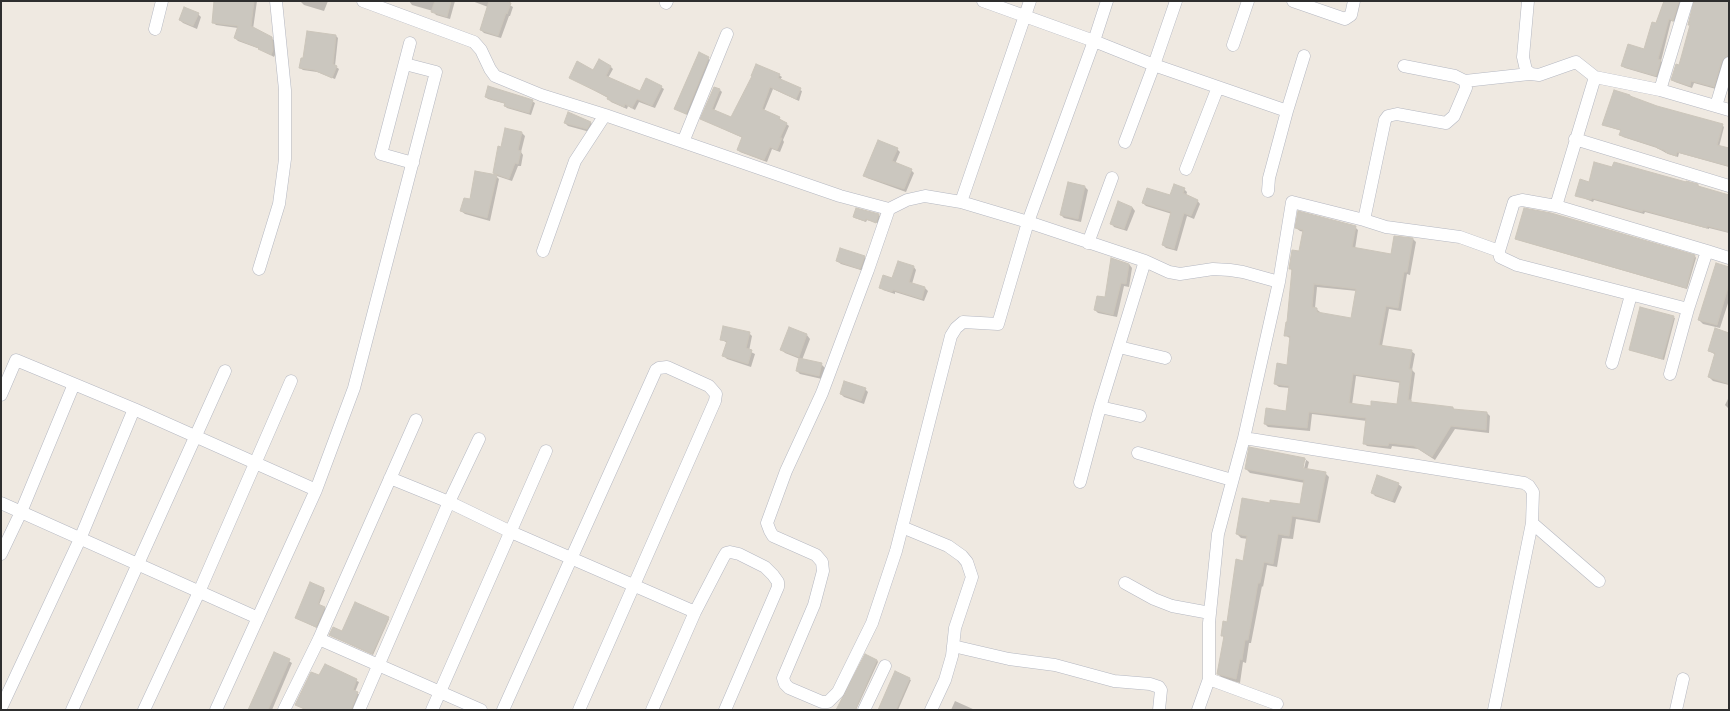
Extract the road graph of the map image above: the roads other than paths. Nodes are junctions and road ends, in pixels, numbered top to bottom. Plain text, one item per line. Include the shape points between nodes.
1 (162, 1) edge
2 (276, 1) edge
3 (363, 1) edge
4 (983, 1) edge
5 (1030, 1) edge
6 (1107, 1) edge
7 (1176, 1) edge
8 (1248, 1) edge
9 (1294, 1) edge
10 (1354, 1) edge
11 (1528, 1) edge
12 (1687, 1) edge
13 (1026, 16) junction
14 (155, 29) dead end
15 (727, 34) dead end
16 (1094, 41) junction
17 (410, 43) dead end
18 (1233, 45) dead end
19 (1304, 56) dead end
20 (1729, 63) edge
21 (405, 64) junction
22 (1154, 65) junction
23 (1404, 66) dead end
24 (1529, 74) junction
25 (1595, 77) junction
26 (1464, 81) junction
27 (1218, 87) junction
28 (1660, 90) junction
29 (1716, 106) junction
30 (1729, 110) edge
31 (1287, 111) junction
32 (605, 115) junction
33 (1575, 139) junction
34 (683, 142) junction
35 (1125, 142) dead end
36 (413, 163) junction
37 (1186, 169) dead end
38 (1112, 178) dead end
39 (1729, 186) edge
40 (1268, 191) dead end
41 (960, 202) junction
42 (1556, 206) junction
43 (889, 209) junction
44 (1364, 220) junction
45 (1028, 222) junction
46 (1088, 243) junction
47 (543, 251) dead end
48 (1499, 251) junction
49 (1707, 251) junction
50 (1729, 258) edge
51 (1145, 261) junction
52 (259, 268) dead end
53 (1279, 282) junction
54 (1630, 295) junction
55 (1688, 309) junction
56 (1119, 347) junction
57 (1165, 358) dead end
58 (1612, 363) dead end
59 (224, 371) dead end
60 (1670, 374) dead end
61 (291, 381) dead end
62 (74, 384) junction
63 (1, 395) edge
64 (1100, 407) junction
65 (134, 409) junction
66 (1140, 416) dead end
67 (416, 420) dead end
68 (196, 436) junction
69 (1244, 438) junction
70 (479, 439) dead end
71 (546, 451) dead end
72 (1138, 453) dead end
73 (255, 463) junction
74 (390, 478) junction
75 (1232, 480) junction
76 (1080, 482) dead end
77 (316, 490) junction
78 (449, 502) junction
79 (1, 503) edge
80 (21, 512) junction
81 (1532, 523) junction
82 (902, 527) junction
83 (510, 532) junction
84 (80, 539) junction
85 (1, 554) edge
86 (572, 558) junction
87 (139, 565) junction
88 (1599, 581) dead end
89 (1125, 583) dead end
90 (633, 585) junction
91 (199, 592) junction
92 (695, 612) junction
93 (1210, 613) junction
94 (258, 618) junction
95 (319, 639) junction
96 (953, 646) junction
97 (379, 666) junction
98 (885, 666) dead end
99 (1683, 678) dead end
100 (1209, 679) junction
101 (440, 692) junction
102 (1276, 704) dead end
103 (2, 709) edge
104 (72, 710) edge
105 (144, 710) edge
106 (216, 710) edge
107 (284, 710) edge
108 (359, 710) edge
109 (432, 710) edge
110 (481, 710) edge
111 (504, 710) edge
112 (579, 710) edge
113 (652, 710) edge
114 (725, 710) edge
115 (864, 710) edge
116 (931, 710) edge
117 (1159, 710) edge
118 (1198, 710) edge
119 (1494, 710) edge
120 (1676, 710) edge

1 - 14 street
2 - 52 street via 285,90 285,159 279,204
3 - 32 street via 474,42 495,76 541,95
4 - 13 street
5 - 13 street
6 - 16 street
7 - 22 street
8 - 18 street
9 - 10 street via 1345,19 1351,15
11 - 24 street via 1523,57
12 - 28 street
13 - 16 street
13 - 41 street
15 - 34 street
16 - 22 street
16 - 45 street
17 - 21 street
19 - 31 street
20 - 29 street
21 - 36 street via 436,72
21 - 36 street via 381,154
22 - 27 street
22 - 35 street
23 - 26 street via 1455,76
24 - 25 street via 1539,75 1576,62
24 - 26 street
25 - 28 street
25 - 33 street
26 - 44 street via 1466,88 1456,112 1452,120 1446,123 1398,114 1388,116 1385,120
27 - 31 street
27 - 37 street
28 - 29 street
29 - 30 street
31 - 40 street via 1269,178
32 - 34 street
32 - 47 street via 575,160
33 - 39 street
33 - 42 street
34 - 43 street via 840,196
36 - 77 street via 354,388
38 - 46 street
41 - 43 street via 925,196 908,200
41 - 45 street
42 - 48 street via 1522,200 1514,202
42 - 49 street
43 - 82 street via 824,386 786,471 767,524 773,536 816,555 822,562 823,571 814,605 785,673 785,684 789,688 822,702 828,702 838,692 872,623
44 - 48 street via 1386,227 1460,237
44 - 53 street via 1292,202
45 - 46 street
45 - 82 street via 998,324 963,322 951,336
46 - 51 street
48 - 54 street via 1502,259 1517,265
49 - 50 street
49 - 55 street
51 - 53 street via 1180,274 1213,269 1230,270
51 - 56 street
53 - 69 street
54 - 55 street
54 - 58 street
55 - 60 street
56 - 57 street
56 - 64 street
59 - 68 street
61 - 73 street
62 - 63 street via 16,360
62 - 65 street
62 - 80 street
64 - 66 street
64 - 76 street
65 - 68 street
65 - 84 street
67 - 74 street
68 - 73 street
68 - 87 street
69 - 75 street
69 - 81 street via 1524,483 1533,492
70 - 78 street
71 - 83 street
72 - 75 street
73 - 77 street
73 - 91 street
74 - 78 street
74 - 95 street
75 - 93 street via 1218,534
77 - 94 street
78 - 83 street
78 - 97 street
79 - 80 street
80 - 84 street
80 - 85 street
81 - 88 street
81 - 119 street
82 - 96 street via 948,546 967,562 972,577 955,628
83 - 86 street
83 - 101 street
84 - 87 street
84 - 103 street
86 - 90 street
86 - 90 street via 656,370 667,367 698,380 714,390 715,401
86 - 111 street
87 - 91 street
87 - 104 street
89 - 93 street via 1172,606
90 - 92 street
90 - 112 street
91 - 94 street
91 - 105 street
92 - 113 street
92 - 114 street via 726,553 740,554 752,560 774,575 778,582
93 - 100 street
94 - 106 street
95 - 97 street
95 - 107 street
96 - 116 street via 945,680
96 - 117 street via 1009,659 1055,665 1114,680 1150,684 1161,690
97 - 101 street
97 - 108 street
98 - 115 street
99 - 120 street
100 - 102 street
100 - 118 street
101 - 109 street
101 - 110 street

